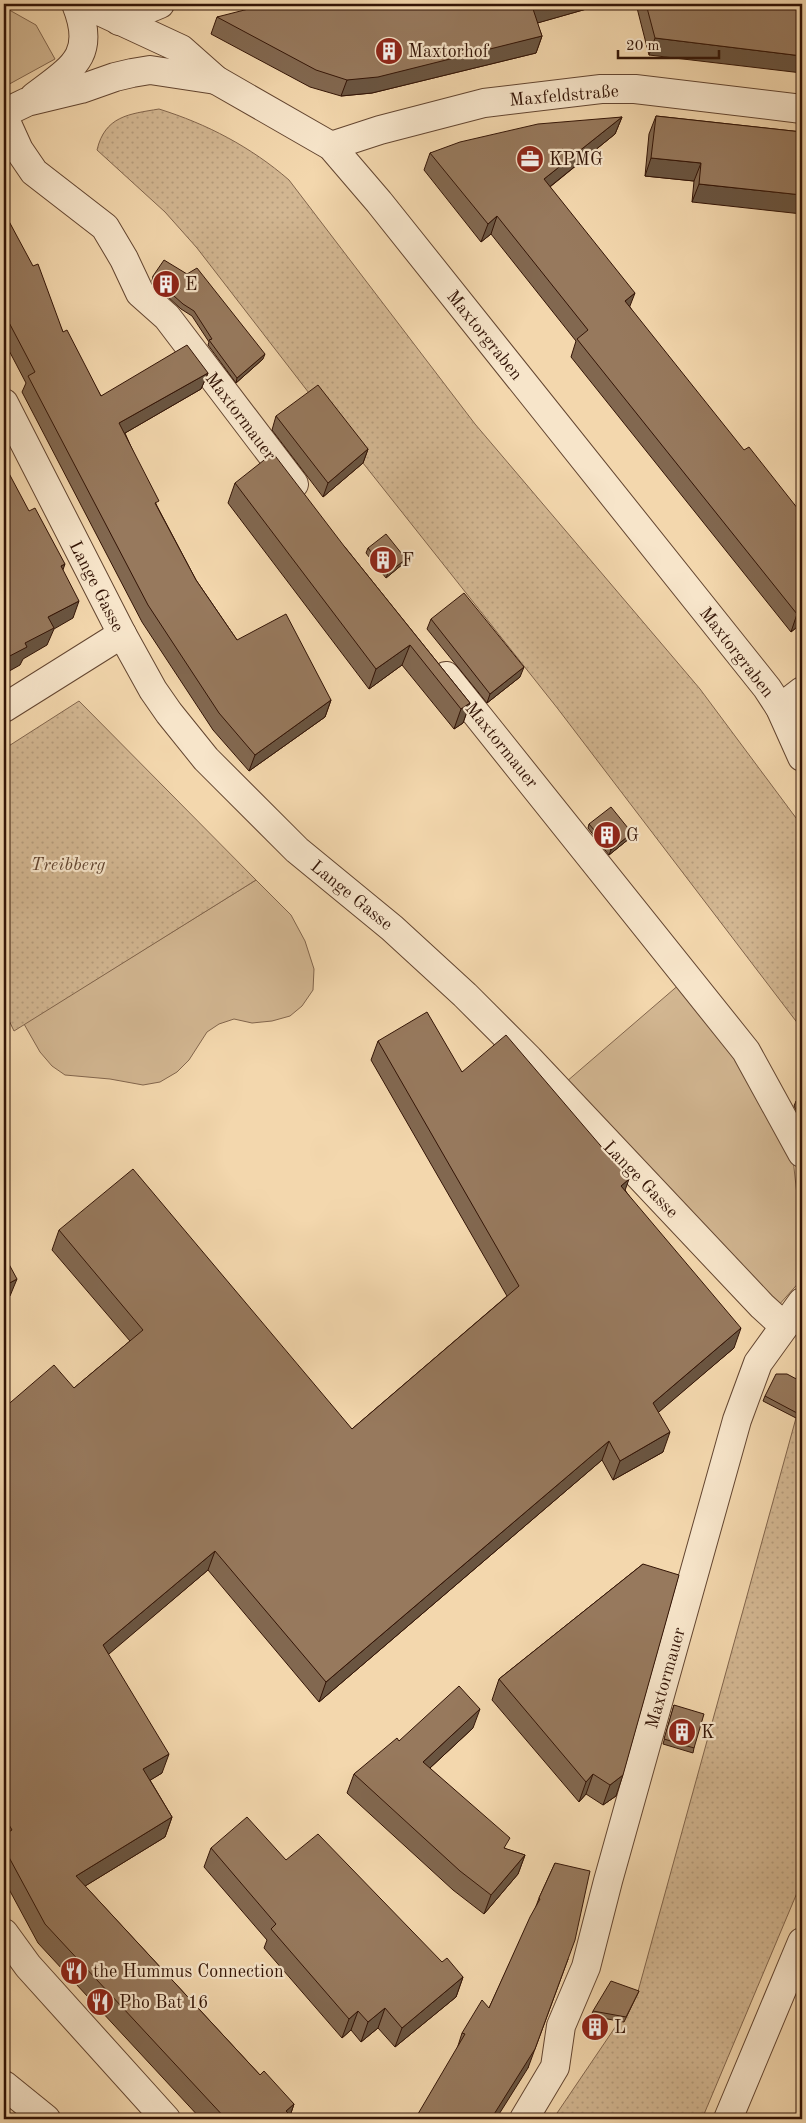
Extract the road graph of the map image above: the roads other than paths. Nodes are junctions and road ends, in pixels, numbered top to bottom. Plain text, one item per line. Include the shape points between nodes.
1 (76, 4) edge
2 (84, 4) edge
3 (160, 4) edge
4 (119, 21) junction
5 (216, 80) junction
6 (15, 107) edge
7 (802, 109) edge
8 (4, 117) edge
9 (331, 146) junction
10 (4, 403) edge
11 (308, 502) edge
12 (122, 634) junction
13 (433, 660) edge
14 (802, 691) edge
15 (4, 708) edge
16 (780, 708) junction
17 (802, 757) edge
18 (802, 1152) edge
19 (802, 1302) edge
20 (784, 1326) junction
21 (4, 1933) edge
22 (802, 1942) edge
23 (4, 2085) edge
24 (46, 2119) edge
25 (166, 2119) edge
26 (524, 2119) edge
27 (728, 2119) edge

1 - 6 street via 85,37 73,67
2 - 4 street, Maxtorgraben
3 - 4 street
4 - 5 street, Maxtorgraben via 181,49
5 - 6 street via 150,70 115,77 82,90
5 - 9 street, Maxtorgraben
7 - 9 street, Maxfeldstraße via 635,89 601,89 484,103
8 - 11 street, Maxtormauer via 19,150 34,172 105,227 140,293 167,317
9 - 16 street, Maxtorgraben via 379,202
10 - 12 street, Lange Gasse
12 - 15 street
12 - 20 street, Lange Gasse via 153,690 216,771 297,850 392,928 465,995
13 - 18 street, Maxtormauer via 746,1051
14 - 16 street
16 - 17 street, Maxtorgraben
19 - 20 street, Maxtormauer
20 - 26 street, Maxtormauer via 758,1363 737,1420 586,1967 560,2026 555,2067
21 - 25 street via 28,1966
22 - 27 street
23 - 24 street

